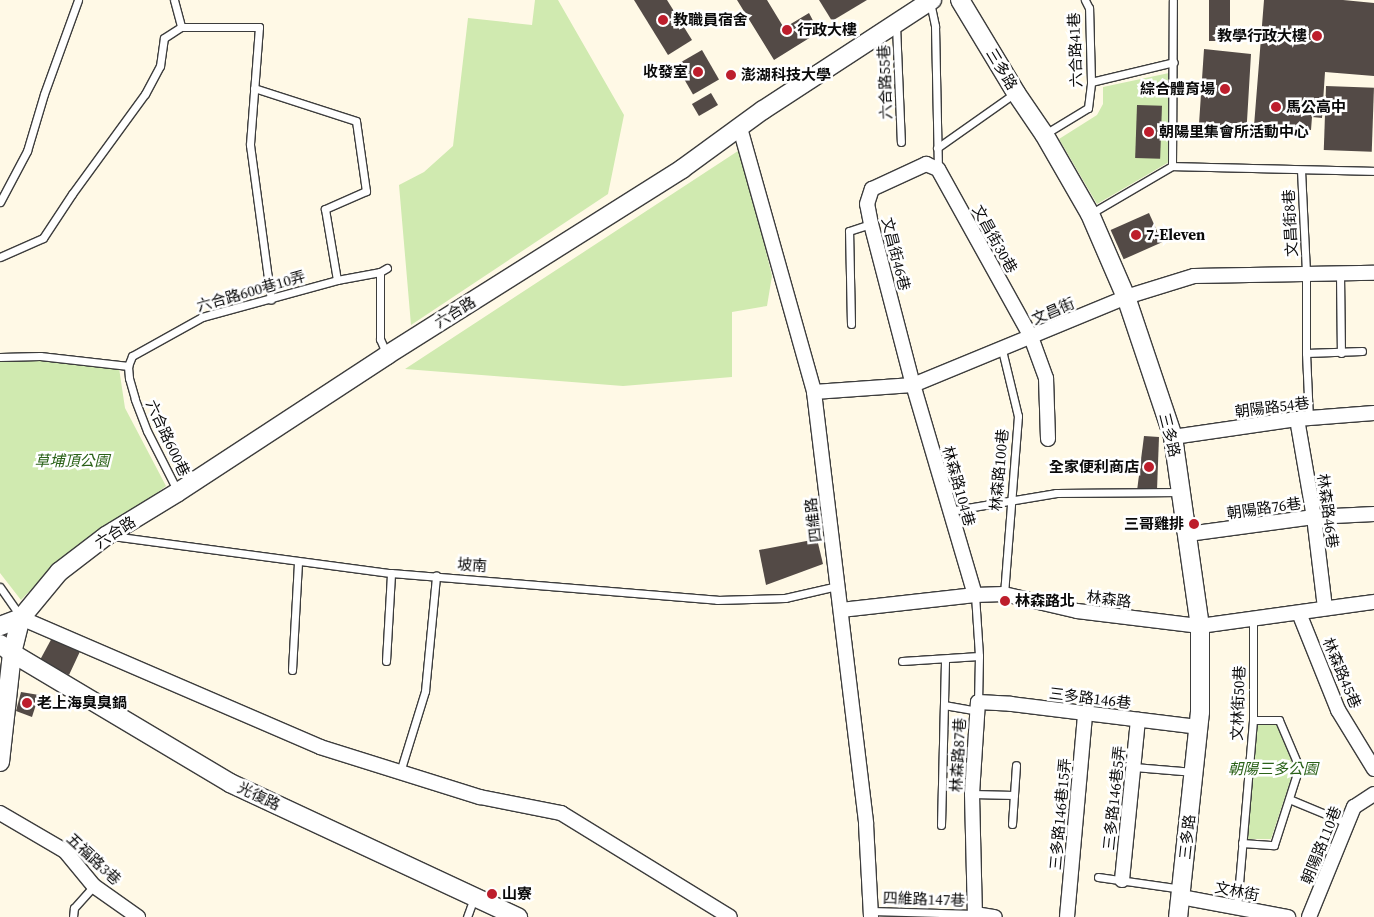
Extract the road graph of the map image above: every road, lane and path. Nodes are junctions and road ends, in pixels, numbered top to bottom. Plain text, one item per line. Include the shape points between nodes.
1 (78, 0) edge
2 (174, 0) edge
3 (960, 0) edge
4 (1085, 0) edge
5 (1173, 0) edge
6 (931, 1) edge
7 (896, 22) junction
8 (181, 27) junction
9 (1174, 62) junction
10 (1091, 82) junction
11 (254, 88) junction
12 (1016, 93) junction
13 (740, 128) junction
14 (1044, 134) junction
15 (901, 142) dead end
16 (938, 148) junction
17 (932, 166) junction
18 (1172, 166) junction
19 (1301, 170) junction
20 (1374, 171) edge
21 (0, 202) edge
22 (1090, 214) junction
23 (871, 224) junction
24 (0, 256) edge
25 (388, 268) dead end
26 (380, 272) junction
27 (1374, 273) edge
28 (1306, 274) junction
29 (1340, 274) junction
30 (337, 280) junction
31 (1126, 297) junction
32 (271, 300) junction
33 (850, 324) dead end
34 (1031, 337) junction
35 (1002, 350) junction
36 (1362, 351) dead end
37 (1306, 353) junction
38 (1341, 353) junction
39 (387, 355) junction
40 (0, 357) edge
41 (128, 366) junction
42 (913, 385) junction
43 (814, 392) junction
44 (1374, 413) edge
45 (1303, 419) junction
46 (1173, 437) junction
47 (1048, 439) dead end
48 (178, 492) junction
49 (1181, 492) junction
50 (1010, 500) junction
51 (949, 511) junction
52 (1374, 514) edge
53 (1314, 518) junction
54 (1188, 534) junction
55 (106, 536) junction
56 (298, 561) junction
57 (391, 573) junction
58 (436, 576) junction
59 (837, 586) junction
60 (0, 587) edge
61 (1004, 594) junction
62 (975, 595) junction
63 (1374, 602) edge
64 (1325, 608) junction
65 (841, 610) junction
66 (1299, 613) junction
67 (21, 618) junction
68 (1253, 619) junction
69 (0, 626) edge
70 (1200, 626) junction
71 (6, 648) edge
72 (979, 656) junction
73 (945, 659) junction
74 (386, 661) dead end
75 (902, 661) dead end
76 (292, 670) dead end
77 (944, 706) junction
78 (977, 707) junction
79 (1085, 714) junction
80 (1138, 720) junction
81 (1252, 720) junction
82 (1199, 727) junction
83 (0, 762) edge
84 (1016, 765) dead end
85 (1134, 767) junction
86 (1374, 769) edge
87 (400, 772) junction
88 (1194, 772) junction
89 (972, 794) junction
90 (1374, 794) edge
91 (1014, 795) junction
92 (1289, 799) junction
93 (0, 813) edge
94 (1347, 823) junction
95 (1012, 824) dead end
96 (941, 825) dead end
97 (1242, 844) junction
98 (1098, 877) dead end
99 (1122, 880) junction
100 (94, 886) junction
101 (1182, 893) junction
102 (474, 898) junction
103 (1237, 907) junction
104 (872, 914) edge
105 (975, 915) edge
106 (73, 917) edge
107 (138, 917) edge
108 (467, 917) edge
109 (518, 917) edge
110 (730, 917) edge
111 (995, 917) edge
112 (1067, 917) edge
113 (1178, 917) edge
114 (1288, 917) edge
115 (1310, 917) edge

1 - 21 lane via 27,151
2 - 8 lane
3 - 12 street, 三多路
4 - 10 lane, 六合路41巷
5 - 9 lane
6 - 7 street, 六合路
6 - 16 lane via 935,26
7 - 13 street, 六合路
7 - 15 lane, 六合路55巷
8 - 11 lane via 259,26
8 - 24 lane via 164,38 160,66 145,94 43,238
9 - 10 lane
9 - 18 lane
10 - 14 lane, 六合路41巷 via 1088,108
11 - 30 lane via 356,121 366,192 325,209
11 - 32 lane via 250,145
12 - 14 street, 三多路
12 - 16 lane
13 - 39 street, 六合路 via 682,169
13 - 43 street, 四維路
14 - 22 street, 三多路
16 - 17 lane
17 - 23 street, 文昌街46巷 via 872,189 868,204
17 - 34 street, 文昌街30巷
18 - 19 lane
18 - 22 lane
19 - 20 lane
19 - 28 lane, 文昌街8巷
22 - 31 street, 三多路
23 - 33 lane via 849,231
23 - 42 street, 文昌街46巷
25 - 26 lane, 六合路600巷10弄
26 - 30 lane, 六合路600巷10弄
26 - 39 lane via 380,339
27 - 29 street, 文昌街
28 - 29 street, 文昌街
28 - 31 street, 文昌街 via 1194,276
28 - 37 lane
29 - 38 lane
30 - 32 lane, 六合路600巷10弄
31 - 34 street, 文昌街
31 - 46 street, 三多路
32 - 41 lane, 六合路600巷10弄 via 202,317 132,356
34 - 35 street, 文昌街
34 - 47 street, 文昌街30巷 via 1046,378
35 - 42 street, 文昌街
35 - 50 lane, 林森路100巷 via 1018,416
36 - 38 lane
37 - 38 lane
37 - 45 lane
39 - 48 street, 六合路
40 - 41 lane via 40,356
41 - 48 lane, 六合路600巷 via 146,431
42 - 43 street, 文昌街
42 - 51 street, 林森路104巷
43 - 59 street, 四維路
44 - 45 street, 朝陽路54巷
45 - 46 street, 朝陽路54巷
45 - 53 street, 林森路46巷
46 - 49 street, 三多路
48 - 55 street, 六合路
49 - 50 lane via 1056,493
49 - 54 street, 三多路
50 - 51 lane
50 - 61 lane, 林森路100巷
51 - 62 street, 林森路104巷
52 - 53 street, 朝陽路76巷
53 - 54 street, 朝陽路76巷
53 - 64 street, 林森路46巷
54 - 70 street, 三多路
55 - 56 lane, 坡南
55 - 67 street, 六合路 via 59,572
56 - 57 lane, 坡南
56 - 76 lane
57 - 58 lane, 坡南
57 - 74 lane
58 - 59 lane, 坡南 via 718,600 785,598
58 - 87 lane via 424,691
59 - 65 street, 四維路
60 - 67 lane
61 - 62 street, 林森路
61 - 70 street, 林森路 via 1077,611
62 - 65 street, 林森路
62 - 72 lane, 林森路87巷
63 - 64 street, 林森路
64 - 66 street, 林森路
65 - 104 street, 四維路 via 866,824
66 - 68 street, 林森路
66 - 86 street, 林森路45巷 via 1338,710
67 - 69 street
67 - 71 street, 六合路
67 - 87 street via 320,747
68 - 70 street, 林森路
68 - 81 lane, 文林街50巷
70 - 82 street, 三多路
71 - 83 street, 六合路
71 - 102 street, 光復路 via 230,783
72 - 73 lane
72 - 78 lane, 林森路87巷
73 - 75 lane
73 - 77 lane
77 - 78 lane
77 - 96 lane
78 - 79 street, 三多路146巷 via 1011,704
78 - 89 street, 林森路87巷
79 - 80 street, 三多路146巷
79 - 112 street, 三多路146巷15弄
80 - 82 street, 三多路146巷
80 - 85 street, 三多路146巷5弄
81 - 92 lane via 1279,720 1298,767
81 - 97 lane, 文林街50巷
82 - 88 street, 三多路
84 - 91 lane
85 - 88 lane
85 - 99 street, 三多路146巷5弄
87 - 110 street via 480,797 561,813
88 - 101 street, 三多路
89 - 91 lane
89 - 105 street, 林森路87巷
90 - 94 street, 朝陽路110巷 via 1354,806
91 - 95 lane
92 - 94 lane
92 - 97 lane via 1274,845
93 - 100 street, 五福路3巷 via 65,851
94 - 115 street, 朝陽路110巷
97 - 103 lane, 文林街50巷
98 - 99 lane
99 - 101 lane
100 - 106 lane via 74,908
100 - 107 street, 五福路3巷
101 - 103 street, 文林街
101 - 113 street, 三多路
102 - 108 lane
102 - 109 street, 光復路
103 - 114 street, 文林街
104 - 105 lane, 四維路147巷
105 - 111 street

